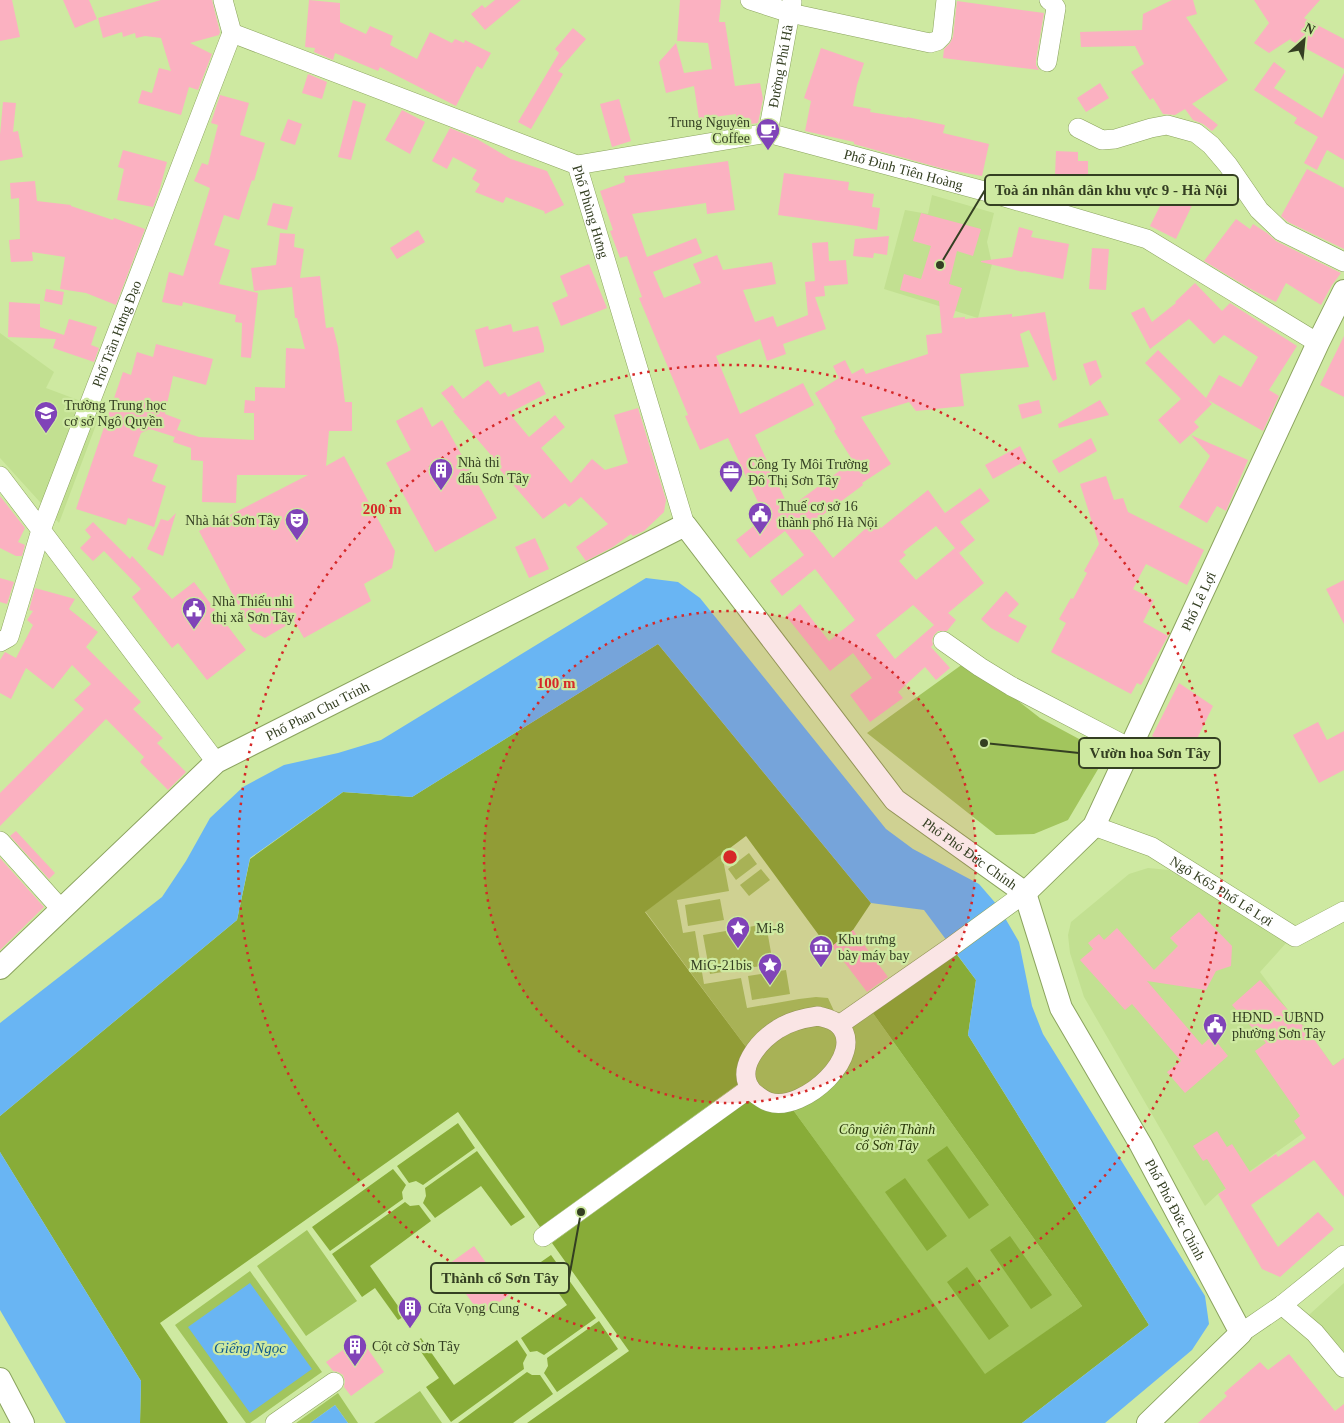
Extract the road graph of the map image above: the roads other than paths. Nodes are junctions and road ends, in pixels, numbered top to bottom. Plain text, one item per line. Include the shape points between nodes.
1 (223, 0) edge
2 (750, 0) edge
3 (946, 0) edge
4 (1049, 0) edge
5 (792, 6) edge
6 (232, 33) junction
7 (1047, 62) dead end
8 (1078, 128) dead end
9 (768, 133) junction
10 (577, 165) junction
11 (1344, 262) edge
12 (1344, 290) edge
13 (1318, 343) junction
14 (0, 476) edge
15 (685, 525) junction
16 (41, 530) junction
17 (943, 641) dead end
18 (0, 642) edge
19 (1130, 748) junction
20 (216, 762) junction
21 (1094, 826) junction
22 (0, 842) edge
23 (1025, 893) junction
24 (61, 909) junction
25 (1344, 911) edge
26 (0, 968) edge
27 (839, 1025) junction
28 (750, 1088) junction
29 (543, 1237) dead end
30 (1344, 1256) edge
31 (1282, 1305) junction
32 (1241, 1333) junction
33 (1344, 1368) edge
34 (0, 1379) edge
35 (334, 1382) dead end
36 (22, 1423) edge
37 (275, 1423) edge
38 (1148, 1423) edge

1 - 6 street
2 - 5 street
3 - 5 street via 942,36 930,43
4 - 7 street via 1056,8
5 - 9 street, Đường Phú Hà
6 - 10 street, Phố Phùng Hưng
6 - 16 street, Phố Trần Hưng Đạo
8 - 11 street via 1102,140 1115,140 1167,125 1196,133 1211,145 1259,210 1281,231
9 - 10 street, Phố Đinh Tiên Hoàng
9 - 13 street, Phố Đinh Tiên Hoàng via 1147,239
10 - 15 street, Phố Phùng Hưng
12 - 13 main road, Phố Lê Lợi
13 - 19 main road, Phố Lê Lợi
14 - 16 street
15 - 20 main road, Phố Phan Chu Trinh
15 - 23 main road, Phố Phó Đức Chính via 895,800
16 - 18 street, Phố Trần Hưng Đạo via 9,637
16 - 20 street
17 - 19 street via 1011,686
19 - 21 main road, Phố Lê Lợi
20 - 24 main road, Phố Phan Chu Trinh
21 - 23 main road, Phố Lê Lợi
21 - 25 street, Ngõ K65 Phố Lê Lợi via 1152,847 1295,937
22 - 24 street
23 - 27 street
23 - 32 main road, Phố Phó Đức Chính via 1061,1008 1140,1145
24 - 26 main road, Phố Phan Chu Trinh
27 - 28 street via 818,1016 795,1020 778,1028 763,1040 749,1061 746,1078
27 - 28 street via 846,1043 843,1054 817,1089 791,1102 779,1104 767,1102
28 - 29 street
30 - 31 street
31 - 32 street
31 - 33 street via 1315,1332
32 - 38 main road
34 - 36 main road
35 - 37 street

